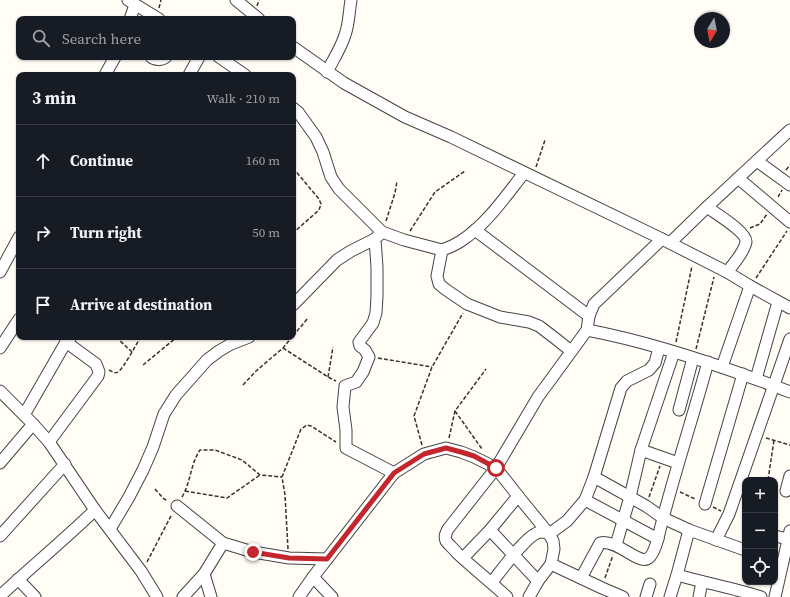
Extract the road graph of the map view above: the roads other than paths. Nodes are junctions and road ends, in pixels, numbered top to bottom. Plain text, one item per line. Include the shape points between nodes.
1 (236, 0) edge
2 (351, 0) edge
3 (131, 2) edge
4 (130, 16) edge
5 (154, 16) edge
6 (253, 16) edge
7 (296, 49) edge
8 (113, 60) edge
9 (197, 60) edge
10 (224, 60) edge
11 (107, 72) edge
12 (191, 72) edge
13 (241, 72) edge
14 (327, 72) junction
15 (296, 110) edge
16 (790, 130) edge
17 (757, 161) junction
18 (528, 175) junction
19 (738, 178) junction
20 (790, 185) edge
21 (707, 207) junction
22 (789, 225) edge
23 (475, 230) junction
24 (378, 236) junction
25 (666, 241) junction
26 (16, 243) edge
27 (442, 250) junction
28 (0, 272) edge
29 (727, 272) junction
30 (750, 286) junction
31 (296, 302) edge
32 (778, 302) junction
33 (790, 308) edge
34 (589, 316) junction
35 (16, 324) edge
36 (587, 330) junction
37 (790, 338) edge
38 (68, 340) edge
39 (70, 340) edge
40 (234, 340) edge
41 (0, 348) edge
42 (659, 348) junction
43 (571, 352) junction
44 (674, 352) junction
45 (693, 358) junction
46 (708, 362) junction
47 (722, 367) junction
48 (743, 374) junction
49 (756, 379) junction
50 (774, 386) junction
51 (0, 391) edge
52 (790, 392) edge
53 (679, 410) dead end
54 (24, 415) junction
55 (32, 424) junction
56 (49, 442) junction
57 (641, 450) junction
58 (0, 463) edge
59 (678, 463) junction
60 (65, 464) junction
61 (496, 468) junction
62 (394, 473) junction
63 (790, 476) edge
64 (594, 477) junction
65 (786, 491) dead end
66 (518, 496) junction
67 (630, 497) junction
68 (585, 500) junction
69 (705, 504) road end
70 (177, 506) road end
71 (95, 510) junction
72 (663, 518) junction
73 (624, 520) junction
74 (110, 529) junction
75 (490, 530) junction
76 (690, 530) junction
77 (549, 534) junction
78 (789, 535) edge
79 (0, 536) edge
80 (778, 536) edge
81 (658, 539) junction
82 (716, 540) junction
83 (223, 543) junction
84 (616, 546) junction
85 (742, 549) edge
86 (513, 556) junction
87 (463, 558) junction
88 (327, 559) junction
89 (783, 560) edge
90 (551, 564) junction
91 (204, 574) junction
92 (677, 575) junction
93 (313, 577) junction
94 (581, 578) junction
95 (18, 579) junction
96 (538, 581) junction
97 (492, 582) junction
98 (702, 582) junction
99 (650, 584) dead end
100 (0, 596) edge
101 (35, 597) edge
102 (157, 597) edge
103 (183, 597) edge
104 (211, 597) edge
105 (299, 597) edge
106 (332, 597) edge
107 (507, 597) edge
108 (529, 597) edge
109 (623, 597) edge
110 (646, 597) edge
111 (670, 597) edge
112 (699, 597) edge
113 (761, 597) edge
114 (775, 597) edge

1 - 6 street
2 - 14 street via 346,33
3 - 4 street
3 - 5 street
7 - 14 street
8 - 11 street
9 - 12 street
10 - 13 street
14 - 18 street via 405,117
15 - 24 street via 316,137 331,177
16 - 17 street
17 - 19 street
17 - 20 street
18 - 23 street
18 - 25 street
19 - 21 street
19 - 22 street
21 - 25 street
21 - 29 street via 741,232 745,238 743,249
23 - 27 street via 461,242
23 - 34 street
24 - 27 street
24 - 31 street via 338,260
24 - 62 street via 376,313 373,323 359,342 369,357 356,382 345,386 343,407 346,448
25 - 29 street
25 - 34 street via 594,304
26 - 28 street
27 - 43 street via 437,276 439,284 445,289 468,304 500,317 539,326
29 - 30 street
30 - 32 street
30 - 47 street
32 - 33 street
32 - 49 street
34 - 36 street
35 - 41 street
36 - 42 street
36 - 43 street
37 - 50 street
38 - 54 street
39 - 56 street via 96,364 99,372
40 - 74 street via 207,360 176,395 164,414 143,470
42 - 44 street
42 - 64 street via 650,370 627,381 621,388
43 - 61 street via 538,398
44 - 45 street
44 - 57 street
45 - 46 street
45 - 53 street
46 - 47 street
46 - 59 street
47 - 48 street
48 - 49 street
48 - 69 street
49 - 50 street
50 - 52 street
50 - 82 street via 729,514
51 - 54 street
54 - 55 street
55 - 56 street
55 - 58 street
56 - 60 street
57 - 59 street
57 - 67 street
59 - 72 street
60 - 71 street
60 - 79 street
61 - 62 street via 474,456 446,448 424,454
61 - 66 street
61 - 87 street via 445,535 446,540
62 - 88 street
63 - 65 street
64 - 67 street
64 - 68 street
66 - 75 street
66 - 77 street
67 - 72 street
67 - 73 street
68 - 73 street
68 - 77 street via 567,520
70 - 83 street
71 - 74 street
71 - 95 street
72 - 76 street
72 - 81 street
73 - 81 street
73 - 84 street
74 - 102 street
75 - 86 street
75 - 87 street
76 - 82 street
76 - 92 street
77 - 86 street via 540,532 532,535
77 - 90 street via 554,549
78 - 80 street
78 - 89 street
81 - 84 street via 652,555 645,559
82 - 85 street
83 - 88 street via 253,552 289,558
83 - 91 street
84 - 94 street via 600,543
86 - 96 street
86 - 97 street
87 - 97 street
88 - 93 street
89 - 114 street
90 - 94 street
90 - 96 street
91 - 103 street
91 - 104 street
92 - 98 street
92 - 111 street
93 - 105 street
93 - 106 street
94 - 109 street
95 - 100 street
95 - 101 street
96 - 108 street
97 - 107 street
98 - 112 street
98 - 113 street
99 - 110 street

